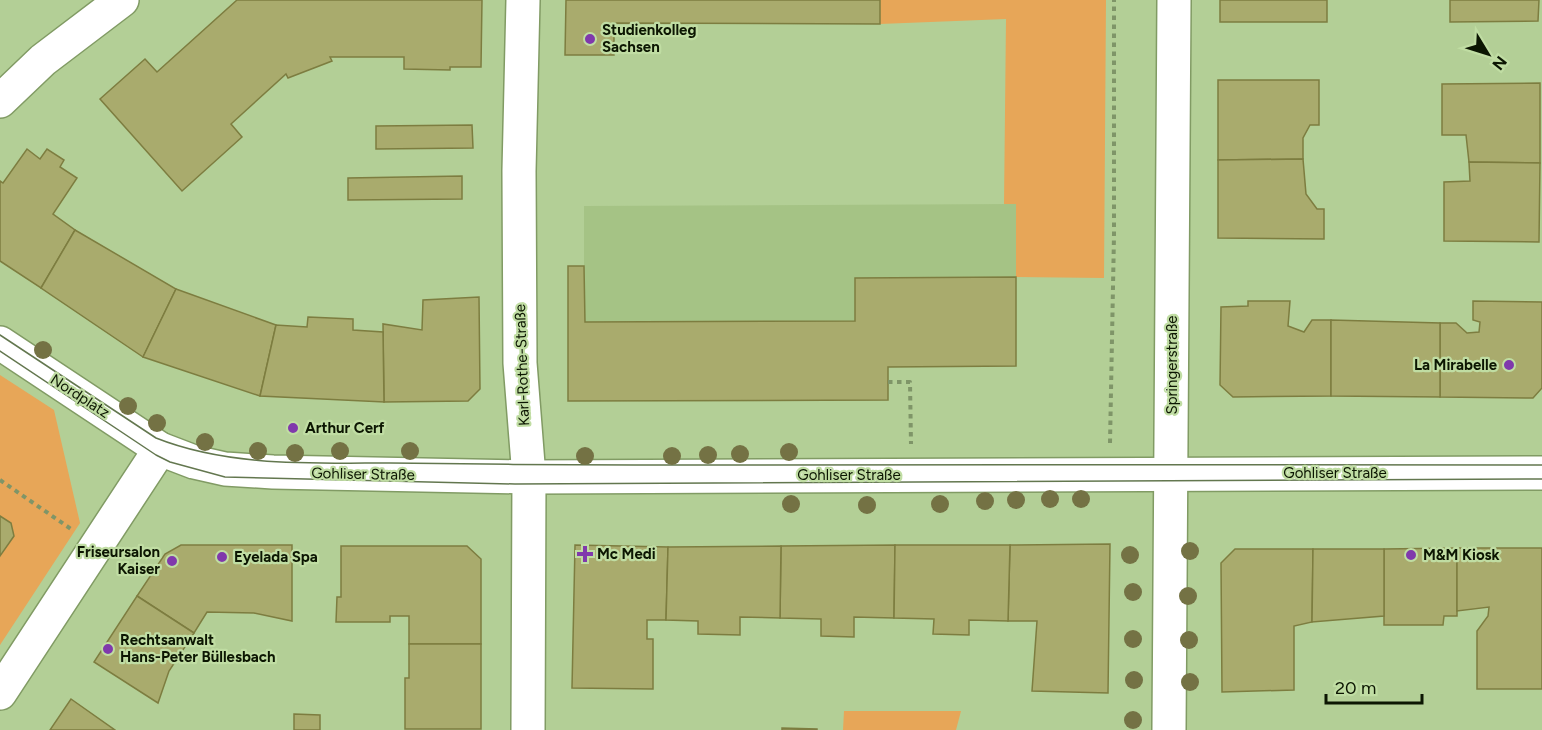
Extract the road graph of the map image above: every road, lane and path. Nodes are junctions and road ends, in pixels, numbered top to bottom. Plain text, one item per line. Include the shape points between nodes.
1 (122, 0) edge
2 (523, 0) edge
3 (1114, 0) edge
4 (1174, 0) edge
5 (0, 101) edge
6 (0, 343) edge
7 (888, 382) dead end
8 (160, 449) junction
9 (1542, 472) edge
10 (1171, 473) junction
11 (912, 474) junction
12 (1112, 474) junction
13 (529, 477) junction
14 (0, 480) edge
15 (96, 546) junction
16 (0, 693) edge
17 (528, 730) edge
18 (1168, 730) edge

1 - 5 main road via 43,60
2 - 13 main road, Karl-Rothe-Straße via 520,351
3 - 12 path
4 - 10 main road, Springerstraße
6 - 8 main road, Nordplatz
7 - 11 path via 910,382
8 - 13 main road, Gohliser Straße via 225,469
8 - 15 main road
9 - 10 main road, Gohliser Straße
10 - 12 main road, Gohliser Straße
10 - 18 main road, Springerstraße
11 - 12 main road, Gohliser Straße
11 - 13 main road, Gohliser Straße
13 - 17 main road, Karl-Rothe-Straße
14 - 15 path
15 - 16 main road

